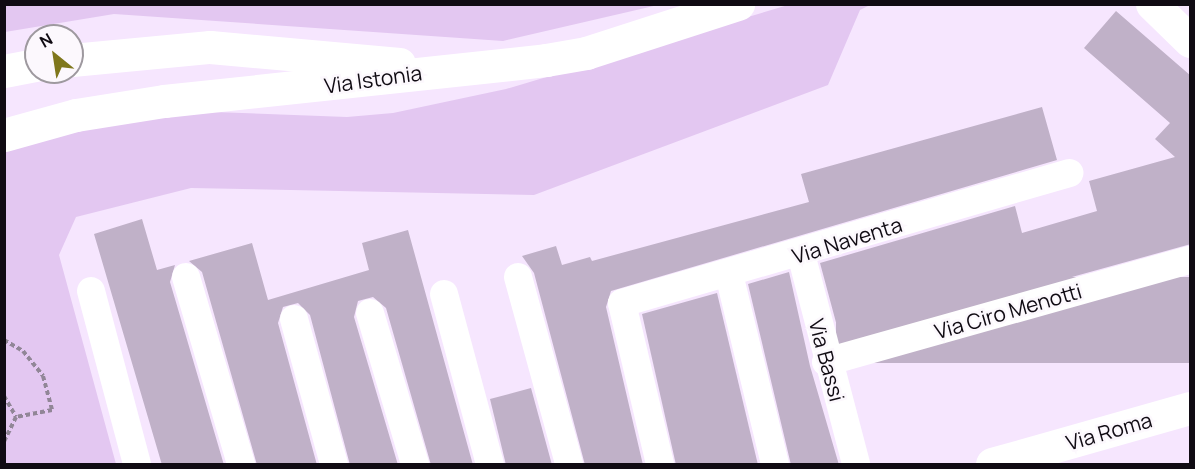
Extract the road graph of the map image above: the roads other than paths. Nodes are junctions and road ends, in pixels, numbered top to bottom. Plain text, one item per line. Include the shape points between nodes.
1 (738, 4) edge
2 (1152, 4) edge
3 (1191, 41) edge
4 (84, 59) edge
5 (24, 67) edge
6 (448, 69) junction
7 (4, 71) edge
8 (4, 135) edge
9 (1070, 173) dead end
10 (801, 254) junction
11 (1191, 260) edge
12 (729, 274) junction
13 (186, 277) dead end
14 (518, 277) dead end
15 (91, 291) dead end
16 (444, 294) dead end
17 (370, 314) dead end
18 (294, 319) dead end
19 (826, 363) junction
20 (1191, 408) edge
21 (137, 465) edge
22 (241, 465) edge
23 (334, 465) edge
24 (415, 465) edge
25 (490, 465) edge
26 (569, 465) edge
27 (660, 465) edge
28 (776, 465) edge
29 (856, 465) edge
30 (992, 465) edge

1 - 6 street, Via Istonia via 586,53
2 - 3 street
4 - 6 street via 210,47 309,53
5 - 7 street
6 - 8 street, Via Istonia via 164,101 76,115
9 - 10 street, Via Naventa
10 - 12 street, Via Naventa
10 - 19 street, Via Bassi
11 - 19 street, Via Ciro Menotti
12 - 27 street, Via Naventa via 622,303
12 - 28 street
13 - 22 street
14 - 26 street
15 - 21 street
16 - 25 street
17 - 24 street
18 - 23 street
19 - 29 street, Via Bassi
20 - 30 street, Via Roma

